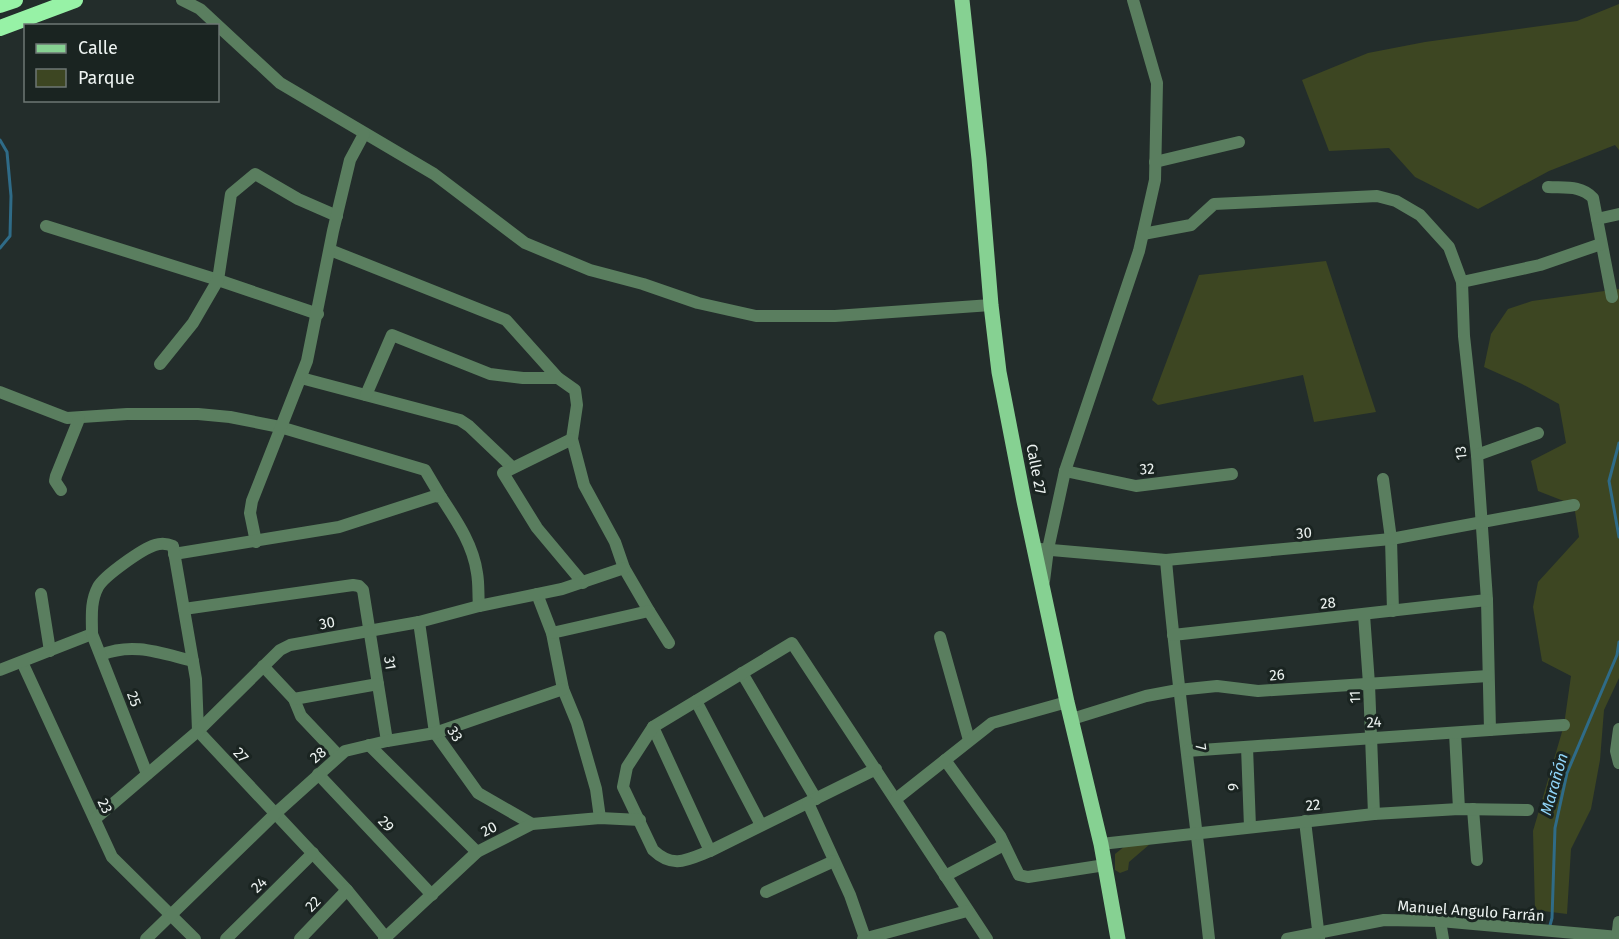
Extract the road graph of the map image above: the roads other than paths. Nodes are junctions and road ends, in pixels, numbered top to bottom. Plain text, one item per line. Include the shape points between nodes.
1 (15, 0) edge
2 (75, 0) edge
3 (182, 0) edge
4 (962, 0) edge
5 (1133, 0) edge
6 (0, 5) edge
7 (216, 24) edge
8 (1, 27) edge
9 (219, 27) edge
10 (364, 134) junction
11 (1239, 142) dead end
12 (1155, 162) junction
13 (1548, 187) dead end
14 (1619, 214) edge
15 (336, 216) junction
16 (1597, 219) junction
17 (46, 226) dead end
18 (1143, 234) junction
19 (1600, 244) junction
20 (330, 250) junction
21 (218, 280) junction
22 (1462, 282) junction
23 (1612, 297) dead end
24 (991, 305) junction
25 (318, 314) junction
26 (160, 364) dead end
27 (301, 378) junction
28 (558, 378) junction
29 (0, 392) edge
30 (366, 394) junction
31 (79, 419) junction
32 (280, 428) junction
33 (1538, 433) dead end
34 (572, 439) junction
35 (1477, 454) junction
36 (512, 467) junction
37 (1065, 471) junction
38 (1232, 474) dead end
39 (1383, 479) dead end
40 (61, 490) dead end
41 (441, 497) junction
42 (1574, 505) dead end
43 (1482, 521) junction
44 (1391, 539) junction
45 (256, 542) junction
46 (1041, 549) junction
47 (174, 550) junction
48 (1166, 560) junction
49 (624, 568) junction
50 (583, 583) junction
51 (41, 594) dead end
52 (537, 594) junction
53 (1487, 600) junction
54 (479, 606) junction
55 (184, 609) junction
56 (649, 611) junction
57 (1393, 611) junction
58 (1364, 615) junction
59 (419, 622) junction
60 (369, 630) junction
61 (552, 633) junction
62 (92, 634) junction
63 (1173, 635) junction
64 (940, 637) dead end
65 (669, 643) dead end
66 (50, 651) junction
67 (100, 655) junction
68 (193, 660) junction
69 (22, 662) junction
70 (263, 666) junction
71 (0, 670) edge
72 (742, 674) junction
73 (1488, 676) junction
74 (378, 684) junction
75 (1369, 684) junction
76 (563, 689) junction
77 (1178, 690) junction
78 (294, 699) junction
79 (696, 701) junction
80 (1067, 702) junction
81 (1072, 719) junction
82 (1564, 725) dead end
83 (653, 727) junction
84 (1619, 729) edge
85 (1490, 730) junction
86 (198, 731) junction
87 (435, 733) junction
88 (1455, 733) junction
89 (1371, 736) junction
90 (969, 740) junction
91 (387, 741) junction
92 (369, 745) junction
93 (1247, 747) junction
94 (1187, 751) junction
95 (339, 756) junction
96 (945, 760) junction
97 (1619, 763) edge
98 (876, 769) junction
99 (147, 774) junction
100 (318, 774) junction
101 (896, 799) junction
102 (812, 801) junction
103 (1460, 809) junction
104 (1473, 809) junction
105 (1528, 810) dead end
106 (276, 813) junction
107 (1374, 814) junction
108 (600, 818) junction
109 (95, 819) junction
110 (640, 820) junction
111 (1305, 821) junction
112 (532, 824) junction
113 (761, 825) junction
114 (1250, 827) junction
115 (1197, 832) junction
116 (1101, 844) junction
117 (1004, 845) junction
118 (710, 851) junction
119 (477, 852) junction
120 (313, 853) junction
121 (1477, 860) dead end
122 (834, 861) junction
123 (1105, 865) junction
124 (945, 876) junction
125 (347, 890) junction
126 (766, 892) dead end
127 (432, 895) junction
128 (967, 910) junction
129 (170, 914) junction
130 (1440, 921) junction
131 (1619, 922) edge
132 (1318, 935) edge
133 (1618, 937) edge
134 (386, 938) edge
135 (146, 939) edge
136 (195, 939) edge
137 (226, 939) edge
138 (300, 939) edge
139 (864, 939) edge
140 (987, 939) edge
141 (1118, 939) edge
142 (1209, 939) edge
143 (1287, 939) edge
144 (1443, 939) edge

1 - 6 highway
2 - 8 highway
3 - 7 street
4 - 24 main road, Calle 27
5 - 12 street via 1157,83
9 - 10 street via 280,83
10 - 15 street via 350,160
10 - 24 street via 434,174 525,243 590,270 698,303 756,316 835,316
11 - 12 street
12 - 18 street
13 - 16 street via 1587,192 1593,198
14 - 16 street
15 - 20 street
15 - 21 street via 255,174 231,194
16 - 19 street
17 - 21 street
18 - 22 street, 13 via 1191,225 1214,204 1377,196 1396,201 1420,215 1449,247
18 - 37 street
19 - 22 street via 1540,265
19 - 23 street
20 - 25 street
20 - 28 street via 506,320
21 - 25 street
21 - 26 street via 193,323
22 - 35 street, 13
24 - 46 main road, Calle 27 via 999,372
25 - 27 street
27 - 30 street
27 - 32 street
28 - 30 street via 490,374 392,335
28 - 34 street via 575,390
29 - 31 street
30 - 36 street via 460,420
31 - 32 street via 198,414
31 - 40 street via 56,476
32 - 41 street via 424,470
32 - 45 street via 250,506
33 - 35 street
34 - 36 street
34 - 49 street via 584,485 615,542
35 - 43 street, 13
36 - 50 street via 503,473 537,528
37 - 38 street, 32 via 1136,486
37 - 46 street
39 - 44 street
41 - 45 street via 339,527
41 - 54 street via 472,553
42 - 43 street, 30
43 - 44 street, 30
43 - 53 street, 13
44 - 48 street, 30
44 - 57 street
45 - 47 street
46 - 48 street, 30
46 - 80 main road, Calle 27 via 1043,589
47 - 55 street
47 - 62 street via 162,544 150,547 107,576 94,596
48 - 63 street, 7
49 - 50 street, 30
49 - 56 street
50 - 52 street, 30
51 - 66 street
52 - 54 street, 30
52 - 61 street
53 - 57 street, 28
53 - 73 street, 13
54 - 59 street, 30
55 - 60 street, 31 via 353,585 363,590
55 - 68 street
56 - 61 street
56 - 65 street
57 - 58 street, 28
58 - 63 street, 28
58 - 75 street, 11
59 - 60 street, 30
59 - 87 street, 33
60 - 70 street, 30 via 290,645
60 - 74 street, 31
61 - 76 street
62 - 66 street
62 - 67 street, 25
63 - 77 street, 7
64 - 90 street
66 - 69 street
67 - 68 street via 125,648
67 - 99 street, 25
68 - 86 street
69 - 71 street
69 - 109 street, 23
70 - 78 street
70 - 86 street, 30
72 - 79 street
72 - 98 street via 792,643
72 - 102 street
73 - 75 street, 26
73 - 85 street, 13
74 - 78 street
74 - 91 street, 31
75 - 77 street, 26 via 1258,691 1217,686
75 - 89 street, 11
76 - 87 street, 28
76 - 108 street via 596,789
77 - 81 street, 26
77 - 94 street, 7
78 - 95 street via 301,716
79 - 83 street
79 - 113 street
80 - 81 main road, Calle 27
80 - 90 street via 992,723
81 - 116 main road, Calle 27
82 - 85 street, 24
83 - 110 street via 624,777 624,787
83 - 118 street
84 - 97 street
85 - 88 street, 24
86 - 99 street, 30
86 - 106 street, 27
87 - 91 street, 28
87 - 112 street, 33 via 478,793
88 - 89 street, 24
88 - 103 street
89 - 93 street, 24
89 - 107 street, 11
90 - 96 street
91 - 92 street, 28
92 - 95 street, 28
92 - 119 street
93 - 94 street, 24
93 - 114 street, 9
94 - 115 street, 7
95 - 100 street, 28
96 - 101 street
96 - 117 street
98 - 101 street
98 - 102 street
99 - 109 street, 30
100 - 106 street, 28
100 - 127 street, 29
101 - 124 street
102 - 113 street
102 - 122 street
103 - 104 street, 22
103 - 107 street, 22
104 - 105 street, 22
104 - 121 street
106 - 120 street, 27
106 - 129 street, 28
107 - 111 street, 22
108 - 110 street, 20
108 - 112 street, 20
109 - 129 street, 23 via 112,857
110 - 118 street via 652,850 661,858 671,862 688,860
111 - 114 street, 22
111 - 132 street
112 - 119 street, 20
113 - 118 street
114 - 115 street, 22
115 - 116 street, 22
115 - 142 street, 7
116 - 123 main road, Calle 27
117 - 123 street via 1019,875 1028,877
117 - 124 street
119 - 127 street, 20
120 - 125 street, 27
120 - 137 street, 24
122 - 126 street
122 - 139 street
123 - 141 main road, Calle 27
124 - 128 street
125 - 134 street, 27
125 - 138 street, 22
127 - 134 street, 20
128 - 139 street
128 - 140 street
129 - 135 street, 28
129 - 136 street, 23
130 - 132 street, Manuel Angulo Farrán via 1384,920
130 - 133 street, Manuel Angulo Farrán
130 - 144 street
131 - 133 street
132 - 143 street, Manuel Angulo Farrán

